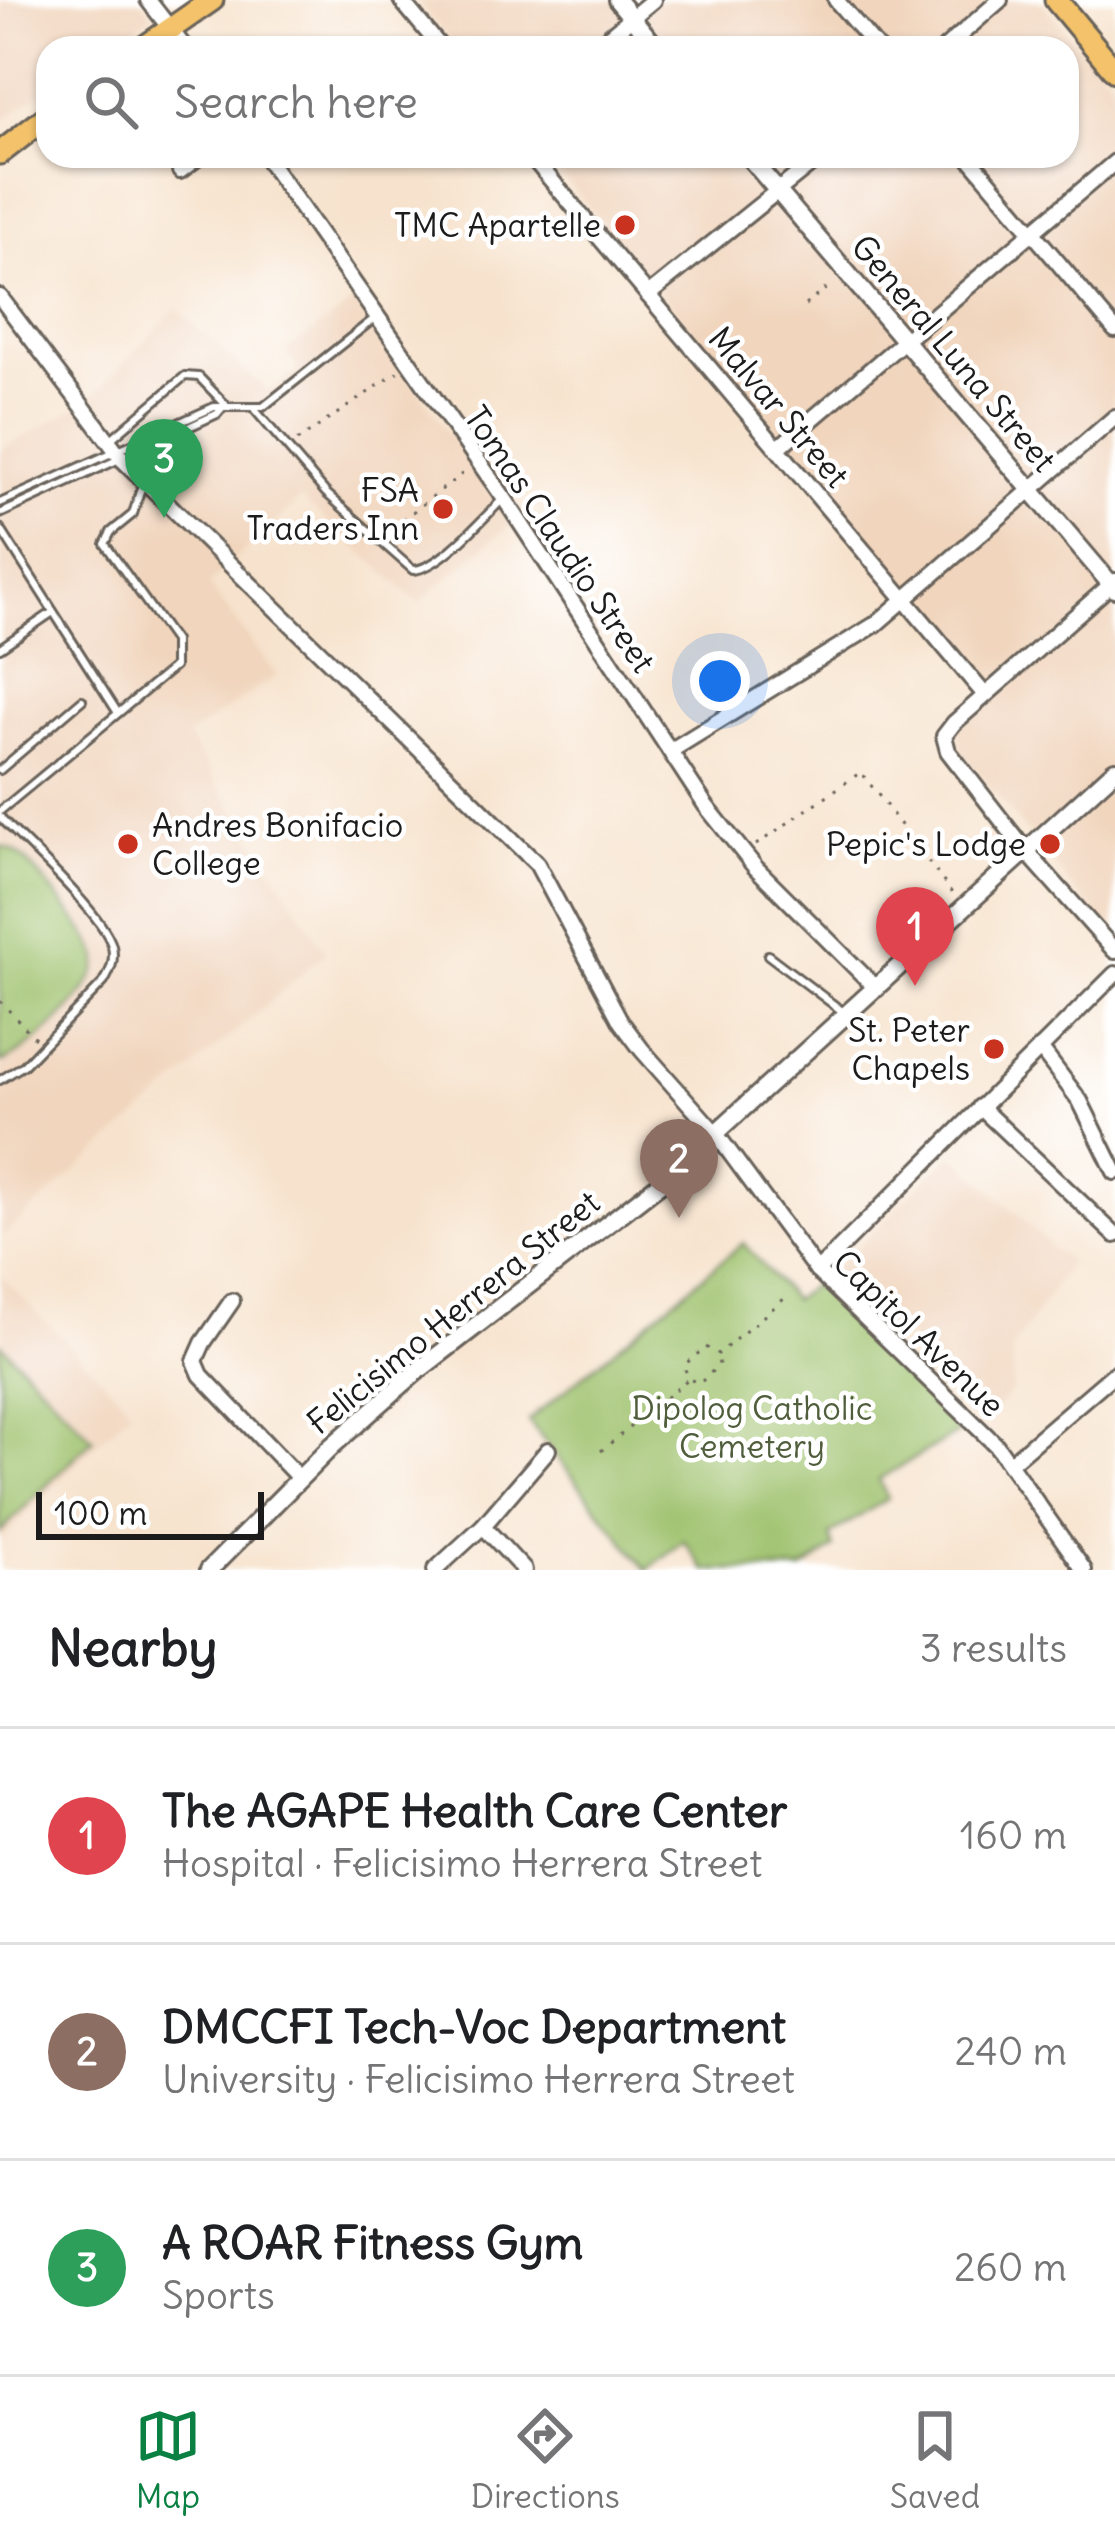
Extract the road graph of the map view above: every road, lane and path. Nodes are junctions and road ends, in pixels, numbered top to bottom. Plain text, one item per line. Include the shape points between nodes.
1 (148, 0) edge
2 (212, 0) edge
3 (401, 0) edge
4 (617, 0) edge
5 (653, 0) edge
6 (836, 0) edge
7 (1000, 0) edge
8 (1056, 0) edge
9 (632, 18) junction
10 (170, 28) junction
11 (159, 36) edge
12 (176, 36) edge
13 (431, 36) edge
14 (610, 36) edge
15 (648, 36) edge
16 (867, 36) edge
17 (959, 36) edge
18 (1115, 71) edge
19 (36, 126) edge
20 (0, 154) edge
21 (1115, 162) edge
22 (185, 168) edge
23 (274, 168) edge
24 (541, 168) edge
25 (758, 168) edge
26 (806, 168) edge
27 (978, 168) edge
28 (181, 171) dead end
29 (778, 193) junction
30 (1033, 233) junction
31 (846, 272) junction
32 (648, 295) junction
33 (0, 297) edge
34 (805, 305) dead end
35 (375, 318) junction
36 (1115, 330) edge
37 (906, 343) junction
38 (409, 365) junction
39 (226, 406) junction
40 (255, 410) junction
41 (1115, 417) edge
42 (778, 448) junction
43 (286, 449) junction
44 (116, 451) junction
45 (478, 461) junction
46 (143, 481) junction
47 (1031, 490) junction
48 (504, 498) junction
49 (0, 503) edge
50 (0, 514) edge
51 (0, 528) edge
52 (378, 538) junction
53 (1114, 585) edge
54 (908, 599) junction
55 (53, 612) junction
56 (0, 648) edge
57 (985, 695) junction
58 (82, 700) dead end
59 (118, 713) junction
60 (670, 752) junction
61 (0, 770) edge
62 (1114, 774) edge
63 (0, 814) edge
64 (1025, 850) junction
65 (744, 854) junction
66 (964, 908) junction
67 (1115, 951) edge
68 (769, 955) dead end
69 (1115, 974) edge
70 (878, 989) junction
71 (0, 1001) edge
72 (848, 1016) junction
73 (42, 1046) junction
74 (1040, 1048) junction
75 (0, 1079) edge
76 (980, 1107) junction
77 (717, 1135) junction
78 (1115, 1172) edge
79 (1115, 1234) edge
80 (817, 1271) junction
81 (790, 1294) dead end
82 (232, 1301) dead end
83 (718, 1354) junction
84 (1115, 1373) edge
85 (688, 1378) junction
86 (548, 1450) dead end
87 (601, 1451) dead end
88 (1010, 1463) junction
89 (298, 1478) junction
90 (483, 1526) junction
91 (209, 1570) edge
92 (435, 1570) edge
93 (524, 1570) edge
94 (1084, 1570) edge

1 - 10 street
2 - 10 main road
3 - 13 street
4 - 9 street
5 - 9 street
6 - 16 street
7 - 17 street
8 - 18 main road
9 - 14 street
9 - 15 street
10 - 11 main road
10 - 12 street
19 - 20 main road
21 - 30 street
22 - 28 street
23 - 35 street, Tomas Claudio Street
24 - 32 street, Malvar Street
25 - 29 street, General Luna Street
26 - 29 street
27 - 30 street
29 - 31 street, General Luna Street
29 - 32 street
30 - 36 street
30 - 37 street
31 - 34 path
31 - 37 street, General Luna Street
32 - 42 street, Malvar Street
33 - 44 street, Capitol Avenue
35 - 38 street, Tomas Claudio Street
35 - 40 lane
37 - 42 street
37 - 47 street, General Luna Street
38 - 43 path
38 - 45 street, Tomas Claudio Street
39 - 40 lane
39 - 44 lane
39 - 44 lane via 199,377 185,376
40 - 43 lane
41 - 47 street
42 - 54 street, Malvar Street
43 - 52 lane
44 - 46 street, Capitol Avenue
44 - 49 lane
44 - 50 lane
45 - 48 street, Tomas Claudio Street
45 - 52 path
46 - 59 lane via 133,514 106,547 173,641 175,663
46 - 77 street, Capitol Avenue via 537,864 621,1022
47 - 53 street, General Luna Street
47 - 54 street
48 - 52 lane via 423,570 409,568
48 - 60 street, Tomas Claudio Street
51 - 55 lane
53 - 57 street
54 - 57 street, Malvar Street
54 - 60 street
55 - 56 lane
55 - 59 lane
57 - 64 street via 944,736 947,751
58 - 61 lane
59 - 63 lane
60 - 65 street, Tomas Claudio Street
62 - 64 street, Felicisimo Herrera Street
63 - 73 lane via 98,922 113,953 104,982
64 - 66 street, Felicisimo Herrera Street
64 - 67 street
65 - 66 path via 861,772
65 - 70 street, Tomas Claudio Street
66 - 70 street, Felicisimo Herrera Street
68 - 72 lane
69 - 74 street
70 - 72 street, Felicisimo Herrera Street
71 - 73 path
72 - 77 street, Felicisimo Herrera Street
73 - 75 lane
74 - 76 street
74 - 78 street via 1080,1101
76 - 79 street
76 - 80 street
77 - 80 street, Capitol Avenue
77 - 89 street, Felicisimo Herrera Street via 415,1373
80 - 88 street, Capitol Avenue
81 - 83 path
82 - 89 street via 203,1342 195,1361 200,1375
83 - 85 path via 719,1365 700,1383
83 - 85 path via 706,1347 684,1365
84 - 88 street
85 - 87 path
86 - 90 street
88 - 94 street, Capitol Avenue
89 - 91 street, Felicisimo Herrera Street
90 - 92 street
90 - 93 street

